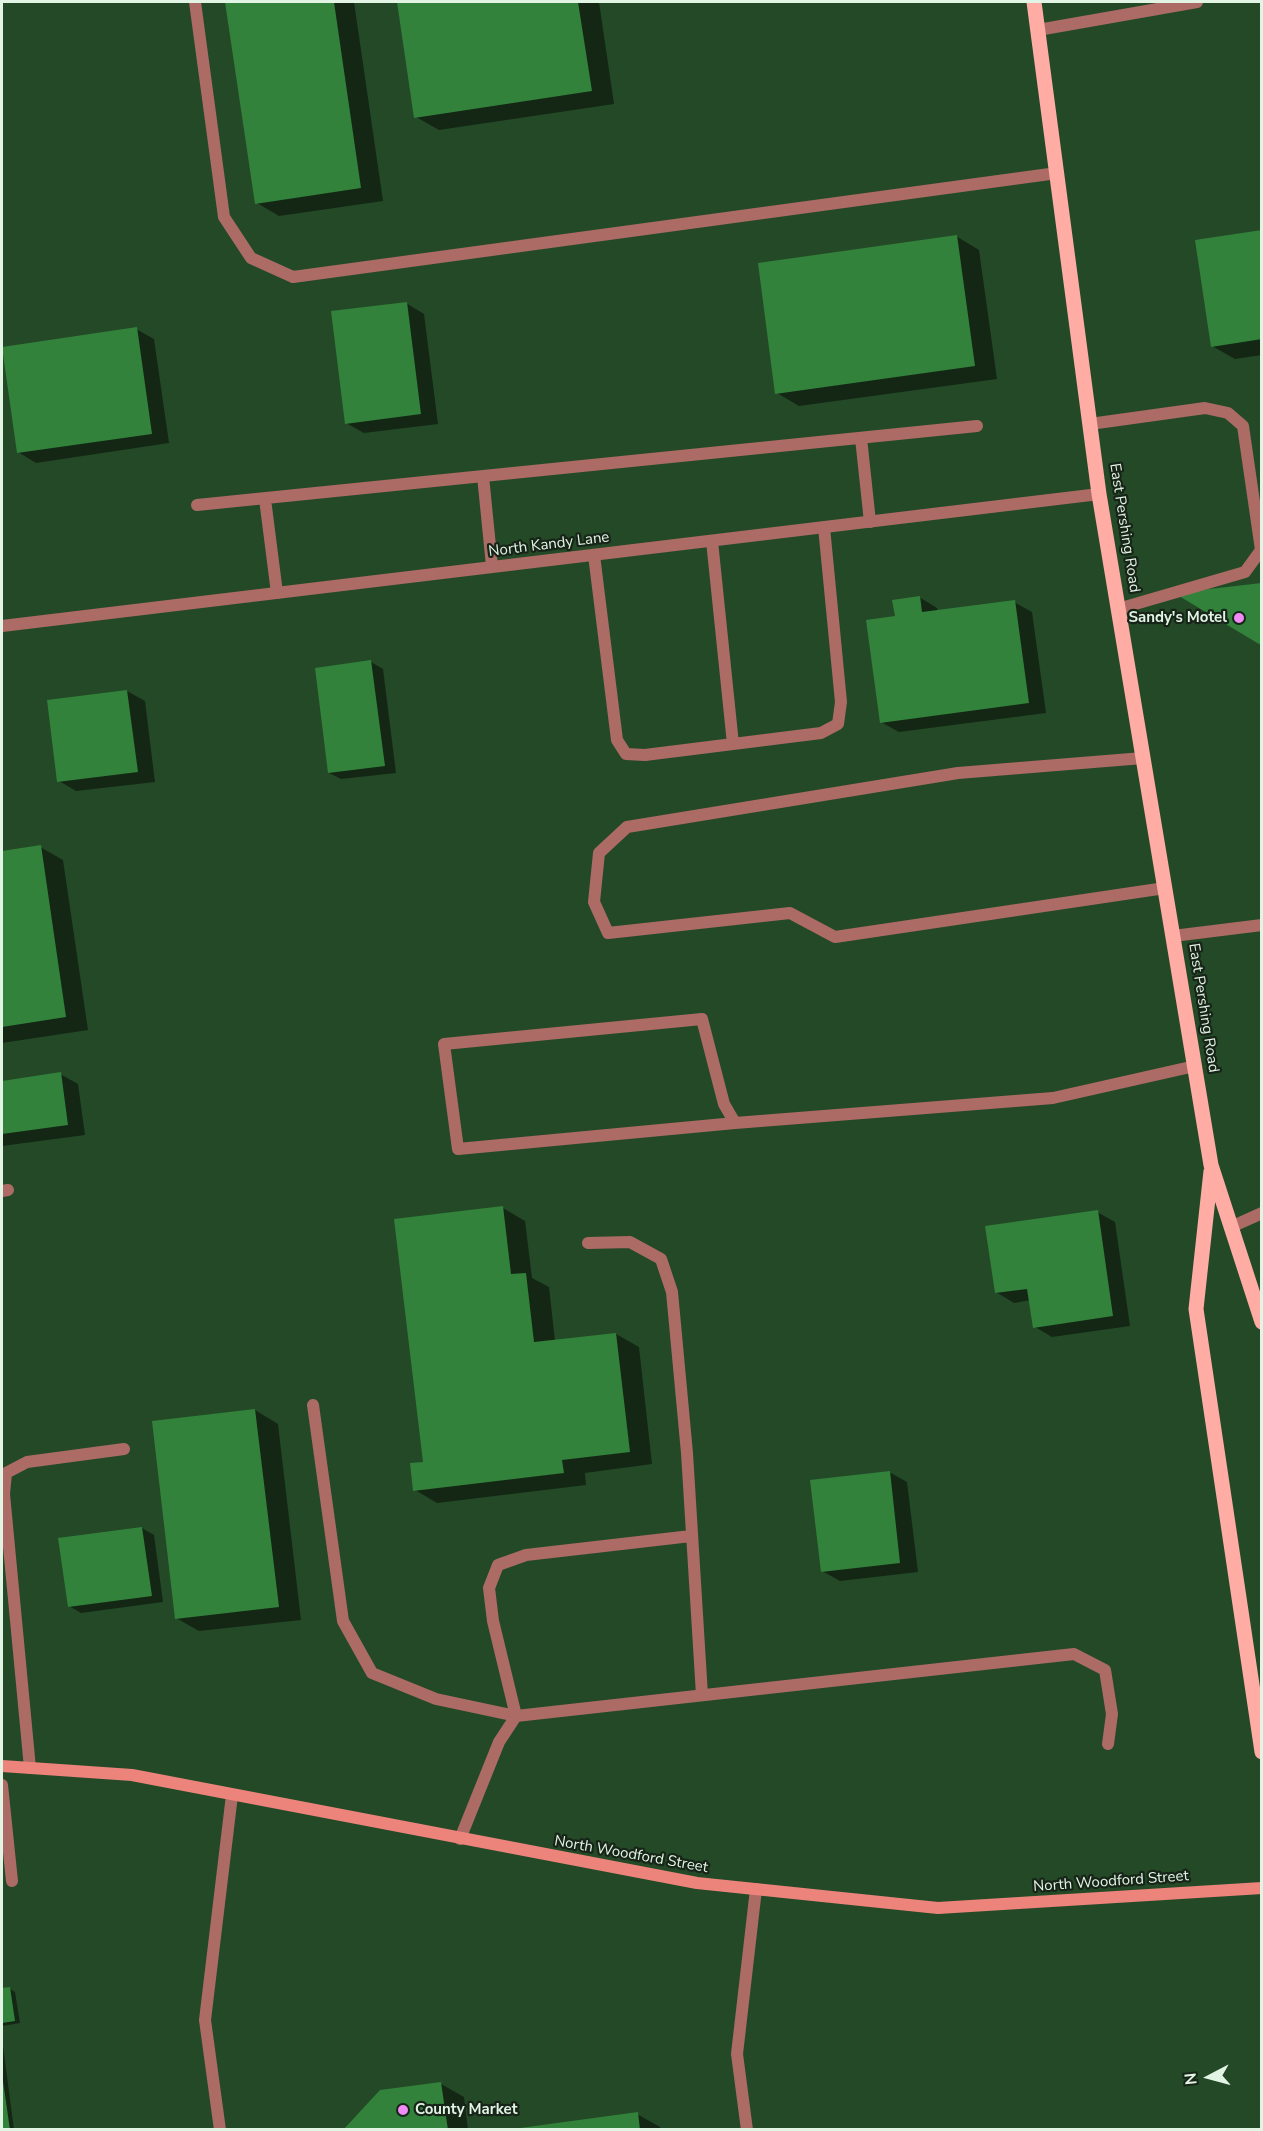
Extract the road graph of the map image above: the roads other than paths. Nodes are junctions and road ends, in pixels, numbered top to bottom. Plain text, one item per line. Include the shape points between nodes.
1 (195, 2) edge
2 (1034, 2) edge
3 (1197, 2) edge
4 (1038, 30) junction
5 (1057, 173) junction
6 (1090, 424) junction
7 (977, 426) dead end
8 (861, 438) junction
9 (483, 476) junction
10 (1099, 494) junction
11 (265, 499) junction
12 (197, 505) dead end
13 (870, 522) junction
14 (824, 527) junction
15 (712, 541) junction
16 (594, 555) junction
17 (492, 566) junction
18 (276, 592) junction
19 (1118, 609) junction
20 (2, 626) edge
21 (733, 744) junction
22 (1143, 758) junction
23 (1165, 888) junction
24 (1262, 925) edge
25 (1173, 936) junction
26 (1195, 1066) junction
27 (735, 1123) junction
28 (1211, 1165) junction
29 (1262, 1213) edge
30 (1231, 1227) junction
31 (588, 1243) dead end
32 (1256, 1289) edge
33 (1262, 1322) edge
34 (313, 1405) dead end
35 (123, 1449) dead end
36 (690, 1536) junction
37 (702, 1695) junction
38 (516, 1716) junction
39 (1108, 1744) dead end
40 (1262, 1752) edge
41 (2, 1766) edge
42 (30, 1768) junction
43 (2, 1785) edge
44 (232, 1795) junction
45 (460, 1839) junction
46 (12, 1881) dead end
47 (1262, 1888) edge
48 (756, 1889) junction
49 (220, 2130) edge
50 (747, 2130) edge

1 - 5 street via 224,217 251,258 293,277
2 - 4 main road, East Pershing Road
3 - 4 street
4 - 5 main road, East Pershing Road
5 - 6 main road, East Pershing Road
6 - 10 main road, East Pershing Road
6 - 19 street via 1205,408 1228,413 1243,426 1261,550 1245,572
7 - 8 street
8 - 9 street
8 - 13 street
9 - 11 street
9 - 17 street
10 - 13 street, North Kandy Lane
10 - 19 main road, East Pershing Road
11 - 12 street
11 - 18 street
13 - 14 street, North Kandy Lane
14 - 15 street, North Kandy Lane
14 - 21 street via 842,702 838,724 822,733
15 - 16 street, North Kandy Lane
15 - 21 street
16 - 17 street, North Kandy Lane
16 - 21 street via 617,740 626,754
17 - 18 street, North Kandy Lane
18 - 20 street, North Kandy Lane
19 - 22 main road, East Pershing Road
22 - 23 main road, East Pershing Road
22 - 23 street via 958,773 627,827 599,853 594,902 608,933 790,913 835,938
23 - 25 main road, East Pershing Road
24 - 25 street
25 - 26 main road, East Pershing Road
26 - 27 street via 1053,1098
26 - 28 main road, East Pershing Road
27 - 27 street via 724,1104 702,1019 444,1044 458,1149
28 - 30 main road, East Pershing Road
28 - 40 main road, East Pershing Road via 1196,1310
29 - 30 street
30 - 32 main road, East Pershing Road
31 - 36 street via 630,1242 661,1259 672,1292 687,1453
32 - 33 main road, East Pershing Road
34 - 38 street via 343,1621 372,1673 436,1699
35 - 42 street via 27,1461 6,1473 4,1494
36 - 37 street
36 - 38 street via 526,1555 498,1565 489,1588
37 - 38 street
37 - 39 street via 1074,1654 1105,1670 1112,1714
38 - 45 street via 499,1742
41 - 42 street, North Woodford Street
42 - 44 street, North Woodford Street via 132,1775
43 - 46 street
44 - 45 street, North Woodford Street
44 - 49 street via 205,2020
45 - 48 street, North Woodford Street via 697,1883
47 - 48 street, North Woodford Street via 938,1908
48 - 50 street via 737,2054

